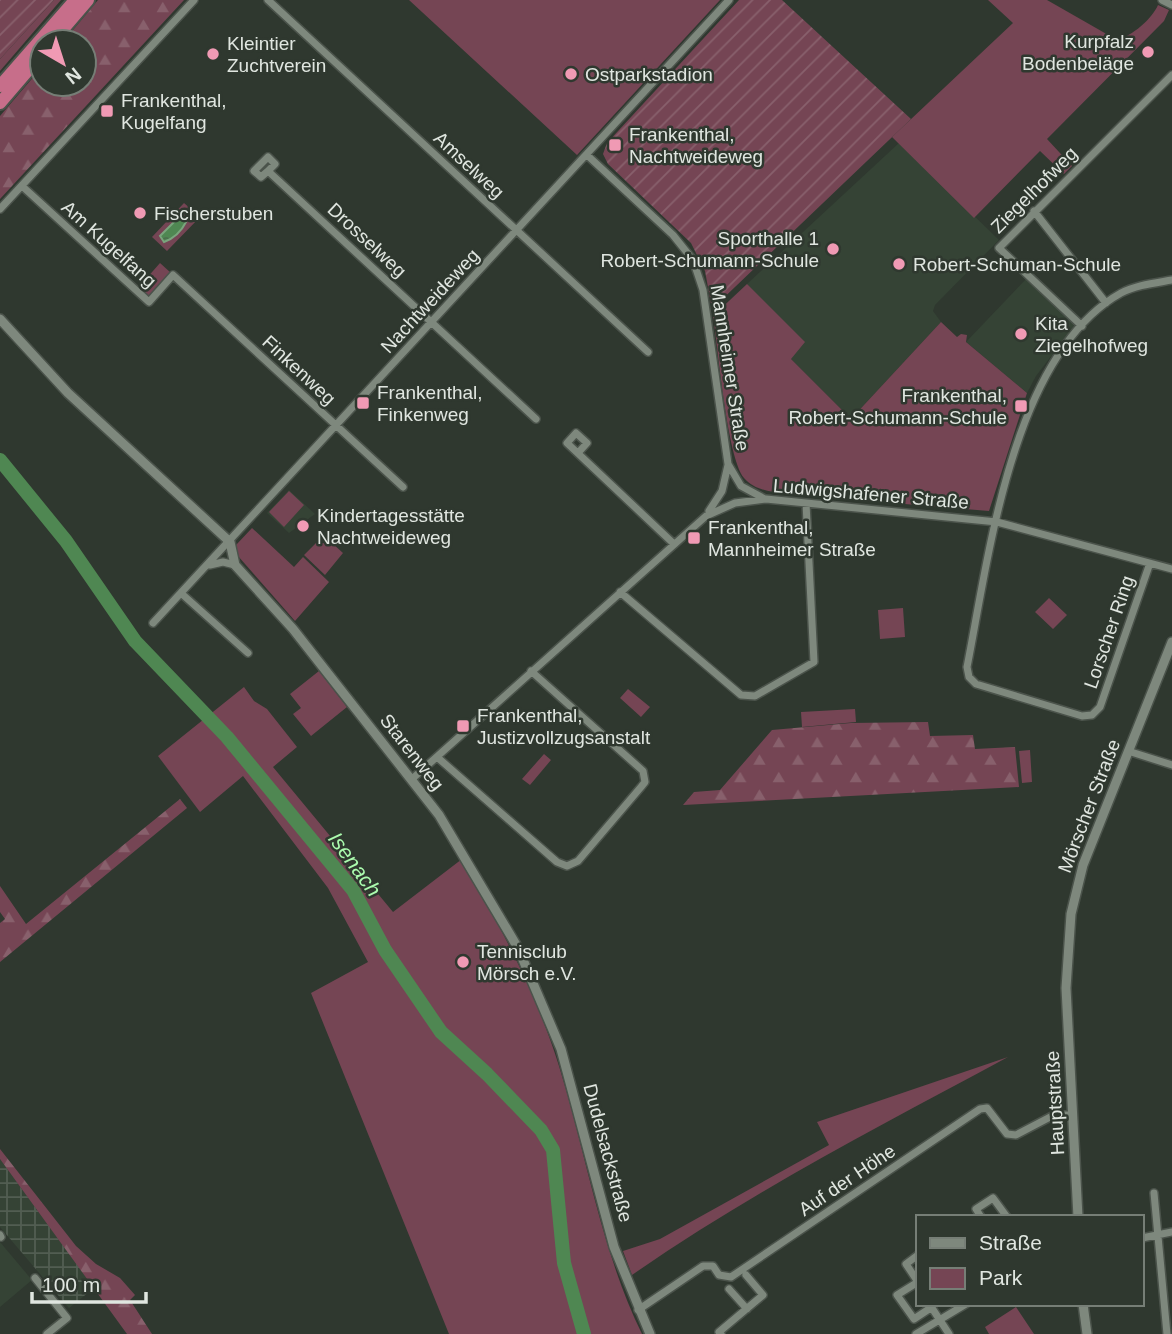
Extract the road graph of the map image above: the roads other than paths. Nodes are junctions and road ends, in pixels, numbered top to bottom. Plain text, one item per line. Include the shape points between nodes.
1 (75, 0) edge
2 (88, 0) edge
3 (194, 0) edge
4 (268, 0) edge
5 (729, 0) edge
6 (1162, 0) edge
7 (1172, 5) edge
8 (64, 28) edge
9 (28, 70) edge
10 (1172, 75) edge
11 (0, 86) edge
12 (0, 103) edge
13 (587, 155) junction
14 (268, 170) dead end
15 (22, 186) junction
16 (0, 209) edge
17 (1034, 211) junction
18 (517, 231) junction
19 (173, 275) joint
20 (1172, 280) edge
21 (1106, 303) junction
22 (0, 319) edge
23 (432, 322) junction
24 (1082, 326) junction
25 (648, 352) dead end
26 (536, 419) dead end
27 (336, 426) junction
28 (578, 453) dead end
29 (728, 464) junction
30 (403, 487) dead end
31 (766, 499) junction
32 (806, 503) junction
33 (706, 516) junction
34 (997, 522) junction
35 (230, 542) junction
36 (674, 544) junction
37 (1150, 563) junction
38 (209, 565) junction
39 (235, 565) junction
40 (1172, 569) edge
41 (620, 592) junction
42 (182, 594) junction
43 (153, 623) dead end
44 (1172, 642) edge
45 (247, 653) dead end
46 (531, 671) junction
47 (1128, 751) junction
48 (437, 757) junction
49 (1172, 765) edge
50 (412, 779) junction
51 (533, 980) joint
52 (1066, 988) joint
53 (1073, 1115) junction
54 (1154, 1193) dead end
55 (980, 1215) edge
56 (1006, 1215) edge
57 (1078, 1215) edge
58 (1172, 1233) edge
59 (1157, 1235) junction
60 (1144, 1238) edge
61 (916, 1256) edge
62 (746, 1275) dead end
63 (36, 1278) dead end
64 (916, 1281) edge
65 (916, 1285) edge
66 (729, 1289) dead end
67 (931, 1306) edge
68 (963, 1306) edge
69 (1083, 1306) edge
70 (747, 1309) junction
71 (638, 1310) junction
72 (940, 1320) junction
73 (719, 1333) edge
74 (47, 1334) edge
75 (650, 1334) edge
76 (916, 1334) edge
77 (950, 1334) edge
78 (1087, 1334) edge
79 (1167, 1334) edge

1 - 11 highway
2 - 8 highway
3 - 15 street
4 - 18 street, Amselweg
5 - 13 street, Nachtweideweg
6 - 7 street
9 - 12 highway
10 - 17 street, Ziegelhofweg
13 - 18 street, Nachtweideweg
13 - 29 street, Mannheimer Straße via 673,234 693,260 703,290
14 - 23 street, Drosselweg
15 - 16 street
15 - 19 street, Am Kugelfang via 149,302
17 - 21 street
17 - 24 street, Ziegelhofweg via 999,247
18 - 23 street, Nachtweideweg
18 - 25 street, Amselweg
19 - 27 street, Finkenweg
20 - 21 street via 1136,287
21 - 24 street
22 - 35 street via 68,393
23 - 26 street, Drosselweg
23 - 27 street, Nachtweideweg
24 - 34 street via 1028,409
27 - 30 street, Finkenweg
27 - 35 street, Nachtweideweg
28 - 36 street
29 - 31 street, Mannheimer Straße via 741,486
29 - 33 street, Mannheimer Straße via 722,491
31 - 32 street, Ludwigshafener Straße
31 - 33 street, Ludwigshafener Straße via 735,503
32 - 34 street, Ludwigshafener Straße
32 - 41 street via 814,662 755,696 741,695
33 - 36 street, Ludwigshafener Straße
34 - 37 street, Ludwigshafener Straße
34 - 37 street, Lorscher Ring via 967,667 969,677 976,684 1082,716 1092,715 1100,706
35 - 38 street, Nachtweideweg
35 - 39 street, Starenweg
36 - 41 street, Ludwigshafener Straße
37 - 40 street, Ludwigshafener Straße
38 - 39 street
38 - 42 street, Nachtweideweg
39 - 50 street, Starenweg via 293,629
41 - 46 street, Ludwigshafener Straße
42 - 43 street, Nachtweideweg
42 - 45 street
44 - 47 street, Mörscher Straße
46 - 48 street, Ludwigshafener Straße
46 - 48 street via 643,771 642,787 578,861 567,866 557,862
47 - 49 street
47 - 52 street, Mörscher Straße via 1075,893
48 - 50 street, Ludwigshafener Straße
50 - 51 street, Starenweg via 466,857
51 - 71 street, Dudelsackstraße via 561,1049 614,1247
52 - 53 street, Hauptstraße
53 - 57 street, Hauptstraße
53 - 71 street, Auf der Höhe via 1055,1115 1016,1135 1007,1134 987,1108 980,1109 731,1277 719,1275 713,1266 703,1266
54 - 59 street
55 - 56 street via 976,1209 993,1198
58 - 59 street
59 - 60 street
59 - 79 street
61 - 64 street via 906,1264
62 - 70 street via 763,1294
63 - 74 street via 67,1318
65 - 67 street via 897,1295 914,1319
66 - 70 street
67 - 72 street
68 - 72 street
69 - 78 street
70 - 73 street
71 - 75 street, Dudelsackstraße
72 - 76 street
72 - 77 street

